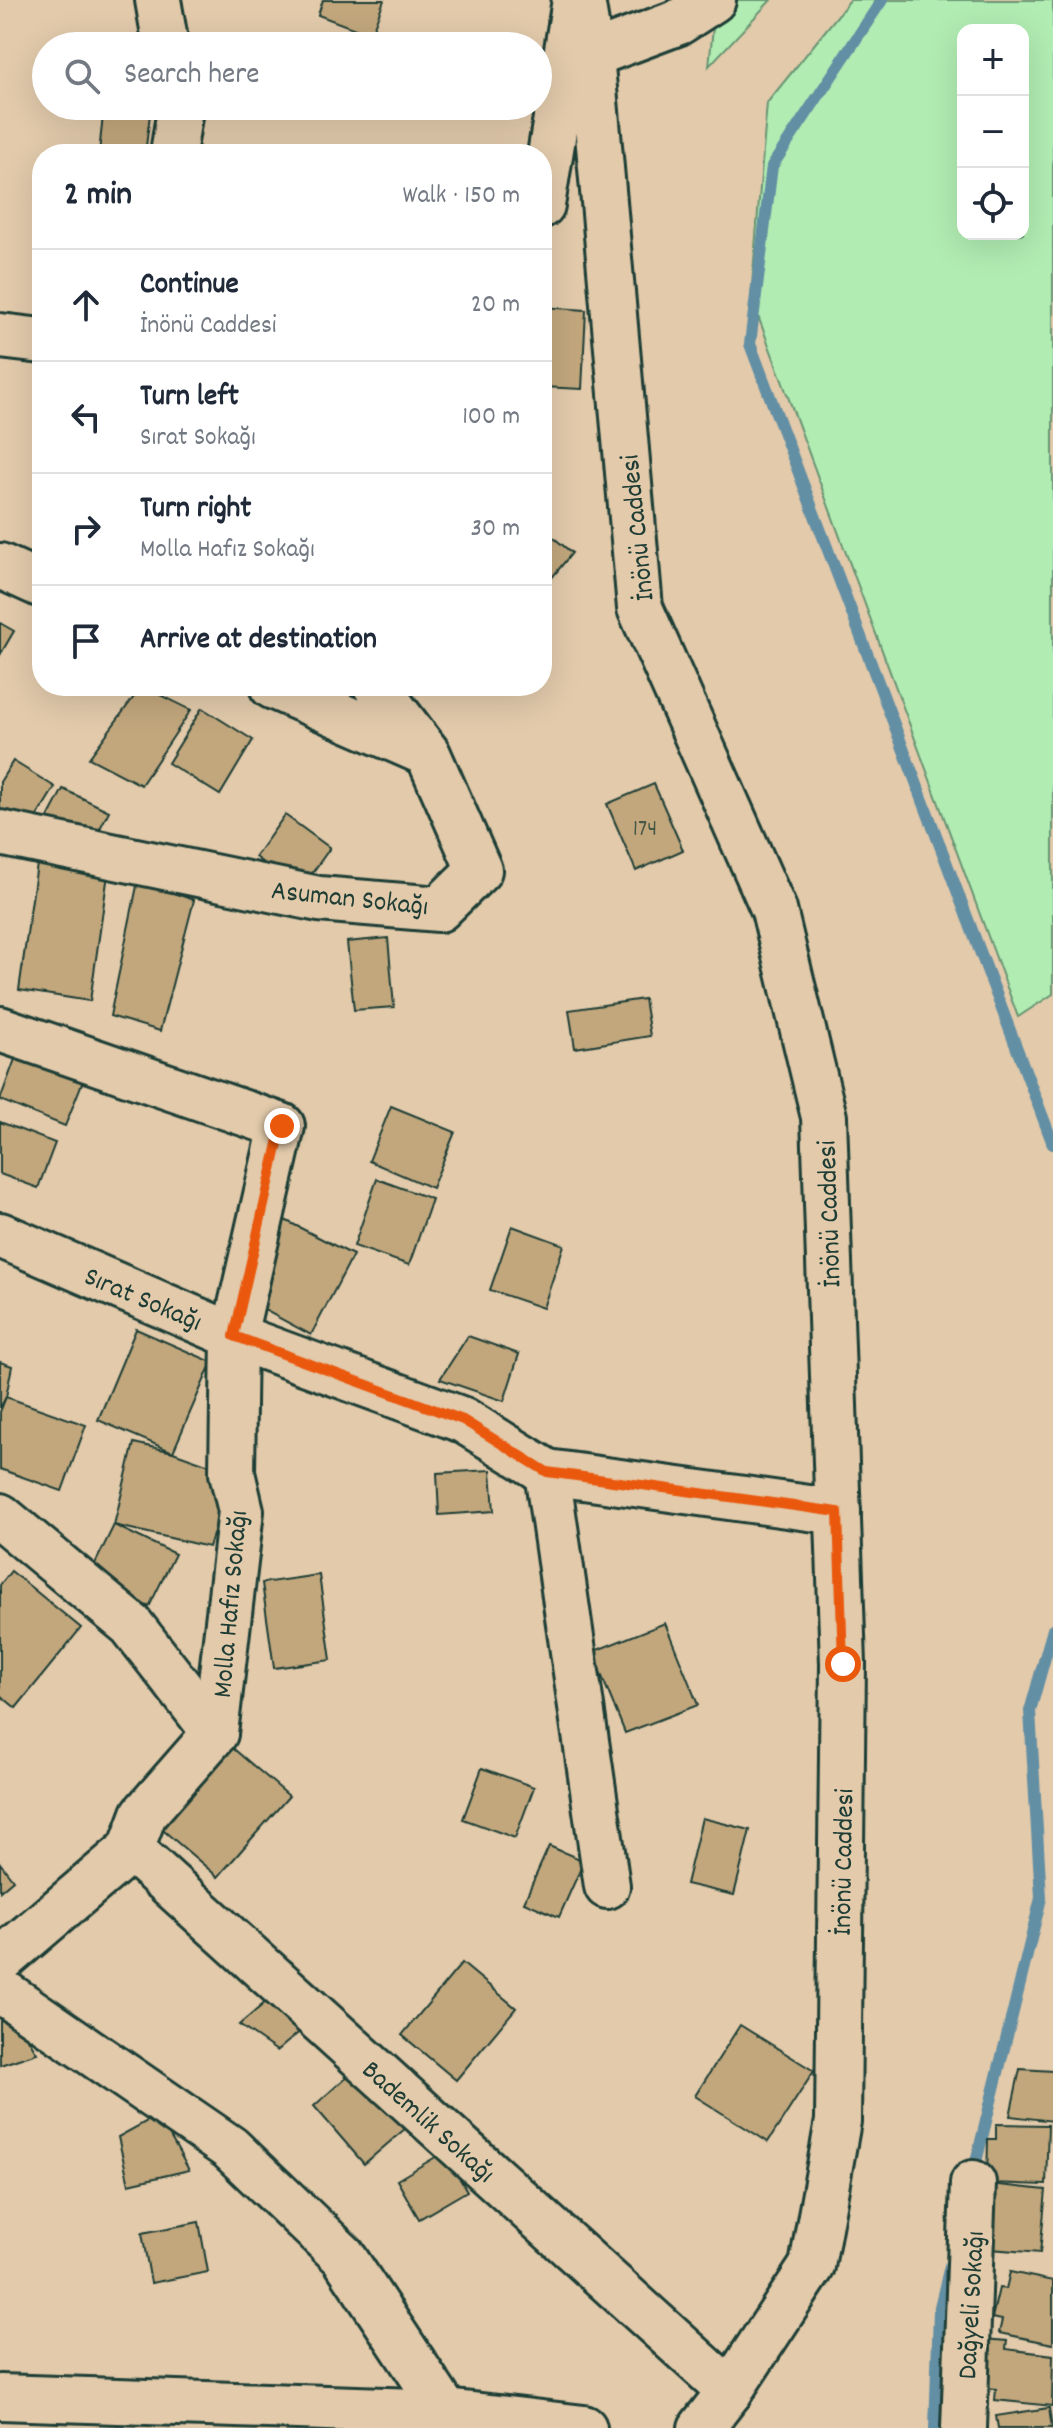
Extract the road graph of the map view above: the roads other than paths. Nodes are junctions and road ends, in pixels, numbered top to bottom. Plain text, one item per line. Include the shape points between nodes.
1 (158, 0) edge
2 (575, 0) edge
3 (582, 0) edge
4 (713, 0) edge
5 (164, 32) edge
6 (591, 55) junction
7 (178, 120) edge
8 (175, 144) edge
9 (552, 144) edge
10 (0, 336) edge
11 (32, 340) edge
12 (0, 566) edge
13 (32, 580) edge
14 (295, 696) edge
15 (384, 696) edge
16 (428, 754) junction
17 (0, 833) edge
18 (0, 1029) edge
19 (0, 1235) edge
20 (234, 1336) junction
21 (547, 1472) junction
22 (838, 1512) junction
23 (0, 1516) edge
24 (215, 1733) junction
25 (131, 1849) junction
26 (607, 1886) dead end
27 (0, 1961) edge
28 (0, 1990) edge
29 (973, 2183) dead end
30 (730, 2391) junction
31 (0, 2397) edge
32 (446, 2412) junction
33 (584, 2428) edge
34 (701, 2428) edge
35 (964, 2428) edge

1 - 5 street
2 - 9 street
3 - 6 street, İnönü Caddesi
4 - 6 street via 679,22
6 - 22 street, İnönü Caddesi via 640,608 774,910 824,1117
7 - 8 street
10 - 11 street
12 - 13 street
14 - 16 street
15 - 16 street, Asuman Sokağı
16 - 17 street, Asuman Sokağı via 479,870 439,909 319,899
18 - 20 street, Molla Hafız Sokağı via 282,1126
19 - 20 street, Sırat Sokağı
20 - 21 street, Sırat Sokağı via 463,1420
20 - 24 street, Molla Hafız Sokağı via 232,1473 241,1511
21 - 22 street, Sırat Sokağı
21 - 26 street
22 - 30 street, İnönü Caddesi via 843,1664 838,2121 812,2266
23 - 24 street via 131,1625
24 - 25 street, Molla Hafız Sokağı via 144,1814
25 - 27 street, Molla Hafız Sokağı
25 - 30 street, Bademlik Sokağı
28 - 32 street via 230,2148 343,2256
29 - 35 street, Dağyeli Sokağı
30 - 34 street, İnönü Caddesi
31 - 32 street
32 - 33 street

